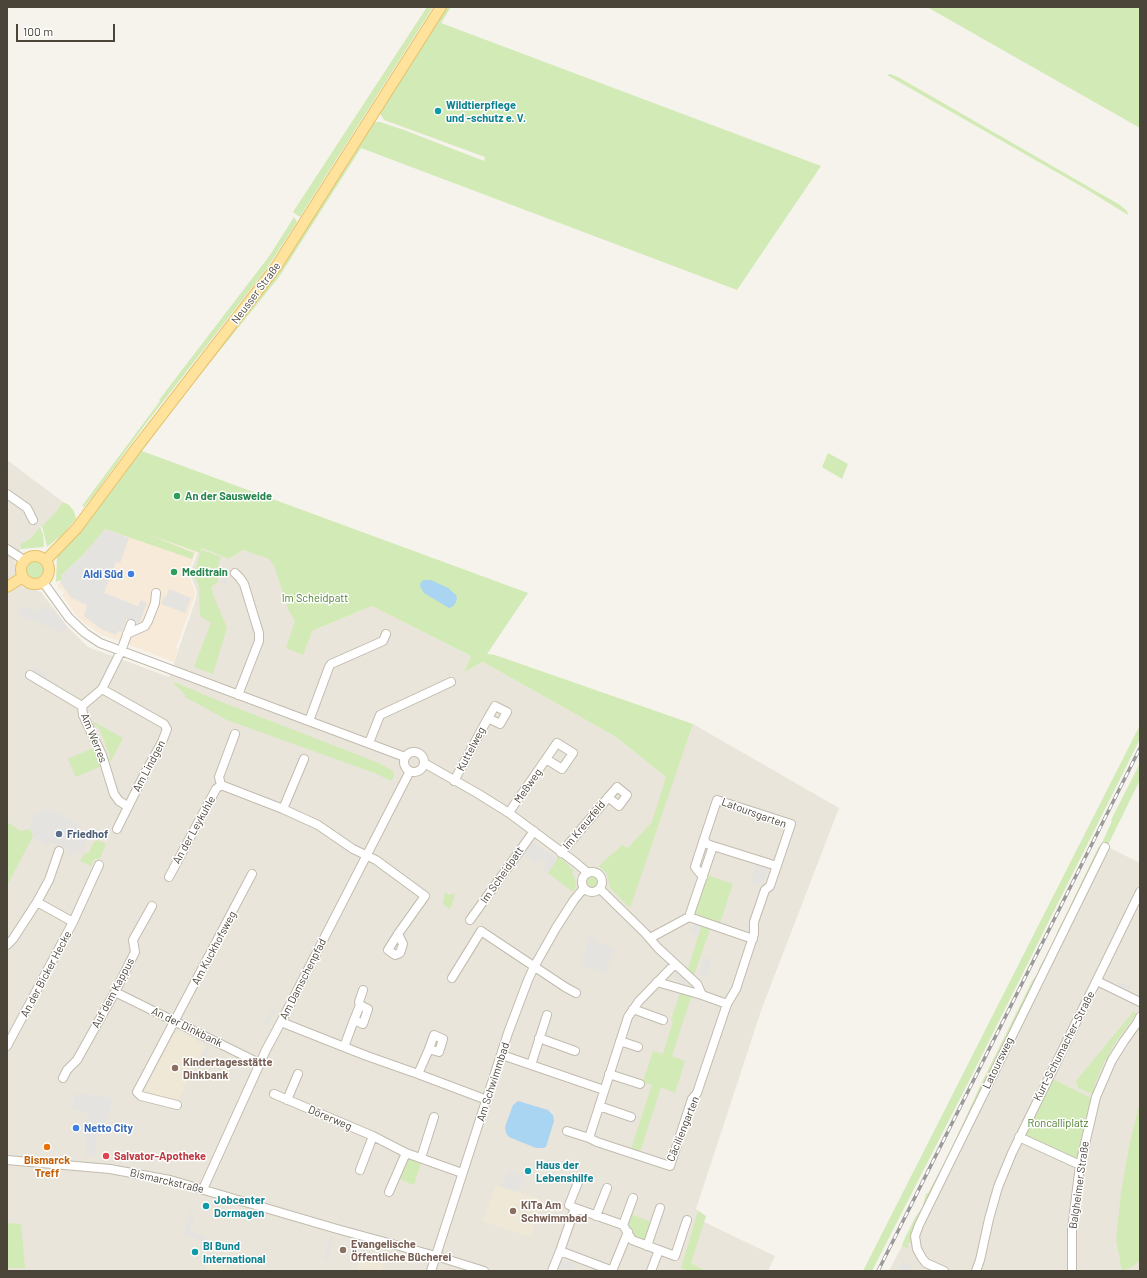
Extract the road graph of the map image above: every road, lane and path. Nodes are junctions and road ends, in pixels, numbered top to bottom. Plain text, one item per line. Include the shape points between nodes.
1 (441, 7) edge
2 (7, 494) edge
3 (33, 520) dead end
4 (7, 549) edge
5 (24, 560) junction
6 (46, 560) junction
7 (235, 574) dead end
8 (23, 577) junction
9 (43, 582) junction
10 (7, 587) edge
11 (156, 593) dead end
12 (131, 624) dead end
13 (127, 634) junction
14 (386, 634) dead end
15 (121, 651) junction
16 (30, 674) dead end
17 (451, 682) dead end
18 (102, 689) junction
19 (238, 695) junction
20 (82, 706) junction
21 (488, 718) dead end
22 (309, 721) junction
23 (235, 734) dead end
24 (369, 743) junction
25 (405, 757) junction
26 (546, 758) dead end
27 (304, 759) dead end
28 (422, 766) junction
29 (410, 771) junction
30 (452, 780) junction
31 (221, 785) junction
32 (608, 797) dead end
33 (128, 806) junction
34 (284, 808) junction
35 (509, 813) junction
36 (117, 829) dead end
37 (534, 831) junction
38 (704, 839) junction
39 (713, 846) junction
40 (1105, 847) dead end
41 (59, 851) dead end
42 (560, 853) junction
43 (366, 855) junction
44 (99, 865) dead end
45 (777, 866) junction
46 (252, 874) dead end
47 (585, 876) junction
48 (168, 877) dead end
49 (703, 877) junction
50 (586, 889) junction
51 (600, 889) junction
52 (1140, 892) edge
53 (37, 902) junction
54 (152, 906) dead end
55 (689, 917) junction
56 (470, 920) dead end
57 (73, 922) junction
58 (398, 934) dead end
59 (650, 938) junction
60 (753, 939) junction
61 (7, 945) edge
62 (675, 964) junction
63 (534, 967) junction
64 (452, 978) dead end
65 (1097, 981) junction
66 (657, 982) junction
67 (363, 990) dead end
68 (114, 992) junction
69 (576, 993) dead end
70 (702, 995) junction
71 (1140, 1002) edge
72 (727, 1004) junction
73 (633, 1009) junction
74 (547, 1015) dead end
75 (663, 1020) dead end
76 (175, 1021) junction
77 (1139, 1021) edge
78 (281, 1022) junction
79 (539, 1038) junction
80 (620, 1041) junction
81 (7, 1046) edge
82 (344, 1047) junction
83 (638, 1047) dead end
84 (429, 1049) dead end
85 (575, 1051) dead end
86 (502, 1055) junction
87 (259, 1063) junction
88 (531, 1065) junction
89 (298, 1074) dead end
90 (418, 1074) junction
91 (609, 1074) junction
92 (63, 1078) dead end
93 (640, 1084) dead end
94 (604, 1090) junction
95 (274, 1094) dead end
96 (288, 1100) junction
97 (487, 1100) junction
98 (177, 1105) dead end
99 (599, 1106) junction
100 (631, 1116) dead end
101 (434, 1117) dead end
102 (566, 1131) dead end
103 (373, 1136) junction
104 (1019, 1136) junction
105 (589, 1138) junction
106 (406, 1153) junction
107 (421, 1158) junction
108 (7, 1160) edge
109 (1080, 1166) junction
110 (360, 1170) dead end
111 (462, 1173) junction
112 (579, 1180) dead end
113 (607, 1188) dead end
114 (203, 1190) junction
115 (389, 1192) dead end
116 (633, 1198) dead end
117 (575, 1208) junction
118 (660, 1208) dead end
119 (596, 1216) junction
120 (687, 1220) dead end
121 (625, 1229) junction
122 (647, 1246) junction
123 (659, 1250) junction
124 (560, 1251) junction
125 (436, 1256) junction
126 (431, 1271) edge
127 (484, 1271) edge
128 (552, 1271) edge
129 (613, 1271) edge
130 (651, 1271) edge
131 (944, 1271) edge
132 (976, 1271) edge
133 (1072, 1271) edge

1 - 6 main road, Neusser Straße via 276,267 77,528
2 - 3 street via 27,508
4 - 5 street
5 - 6 main road via 37,556
5 - 8 main road via 21,568
6 - 9 main road via 49,572
7 - 19 street via 244,584 259,633 259,641
8 - 9 main road via 32,584
8 - 10 main road
9 - 15 street via 78,628 96,640
11 - 13 street via 155,603 145,626
12 - 13 street
13 - 15 street
14 - 22 street via 383,641 331,664
15 - 18 street, Am Werres
15 - 19 street
16 - 20 street
17 - 24 street via 380,715
18 - 20 street, Am Werres
18 - 33 street, Am Lindgen via 164,724 167,729
19 - 22 street
20 - 33 street, Am Werres via 102,755 114,794 119,801
21 - 30 street, Kuttelweg
22 - 24 street
23 - 31 street, An der Leykuhle via 218,777
24 - 25 street
25 - 28 street via 416,752 422,755
25 - 29 street via 405,766
26 - 35 street, Meßweg
27 - 34 street
28 - 29 street via 415,772
28 - 30 street
29 - 43 street, Am Damschenpfad
30 - 35 street
31 - 34 street, An der Leykuhle
31 - 48 street, An der Leykuhle
32 - 42 street, Im Kreuzfeld
33 - 36 street, Am Lindgen
34 - 43 street, An der Leykuhle via 318,825
35 - 37 street
37 - 42 street
37 - 56 street, Im Scheidpatt
38 - 39 street via 707,844
38 - 45 street, Latoursgarten via 718,800 791,824
38 - 49 street, Latoursgarten via 695,867
39 - 45 street
39 - 49 street
40 - 131 street, Latoursweg via 919,1225 916,1236 917,1249 926,1263
41 - 53 street via 49,880
42 - 47 street
43 - 58 street, An der Leykuhle via 425,896
43 - 78 street, Am Damschenpfad
44 - 57 street, An der Bicker Hecke
45 - 60 street, Latoursgarten via 770,886 764,890 754,922
46 - 76 street, Am Kuckhofsweg
47 - 50 street
47 - 51 street via 594,872 600,876
49 - 55 street
50 - 51 street via 594,892
50 - 63 street, Am Schwimmbad via 565,915
51 - 59 street
52 - 65 street, Kurt-Schumacher-Straße
53 - 57 street, An der Bicker Hecke
53 - 61 street
54 - 68 street, Auf dem Kappus via 133,940 135,952
55 - 59 street
55 - 60 street
57 - 81 street, An der Bicker Hecke
59 - 62 street
60 - 72 street, Latoursgarten via 736,989
62 - 66 street
62 - 70 street via 697,984
63 - 64 street via 481,931
63 - 69 street
63 - 86 street, Am Schwimmbad
65 - 71 street
65 - 104 street, Kurt-Schumacher-Straße
66 - 70 street
66 - 73 street
67 - 82 street
68 - 76 street, An der Dinkbank
68 - 92 street, Auf dem Kappus via 77,1060
70 - 72 street
72 - 105 street, Cäciliengarten via 670,1166
73 - 75 street
73 - 80 street
74 - 79 street
76 - 87 street, An der Dinkbank
76 - 98 street, Am Kuckhofsweg via 137,1092 141,1096
77 - 109 street, Balgheimer Straße via 1112,1060 1096,1097
78 - 82 street
78 - 87 street, Am Damschenpfad
79 - 85 street
79 - 88 street
80 - 83 street
80 - 91 street
82 - 90 street
84 - 90 street
86 - 88 street
86 - 97 street, Am Schwimmbad
87 - 114 street, Am Damschenpfad
88 - 94 street
89 - 96 street
90 - 97 street
91 - 93 street
91 - 94 street
94 - 99 street
95 - 96 street, Dörerweg
96 - 103 street, Dörerweg
97 - 111 street, Am Schwimmbad
99 - 100 street
99 - 105 street
101 - 107 street
102 - 105 street
103 - 106 street, Dörerweg
103 - 110 street
104 - 109 street
104 - 132 street, Kurt-Schumacher-Straße via 998,1187
106 - 107 street, Dörerweg
106 - 115 street
107 - 111 street, Dörerweg
108 - 114 street, Bismarckstraße via 110,1169 170,1180
109 - 133 street, Balgheimer Straße via 1072,1230
111 - 125 street, Am Schwimmbad
112 - 117 street via 569,1205
113 - 119 street
114 - 125 street, Bismarckstraße
116 - 121 street
117 - 119 street
117 - 124 street
118 - 122 street
119 - 121 street
120 - 123 street via 675,1256
121 - 122 street via 632,1240
121 - 129 street
122 - 123 street
123 - 130 street
124 - 128 street
124 - 129 street
125 - 126 street, Am Schwimmbad
125 - 127 street, Bismarckstraße

